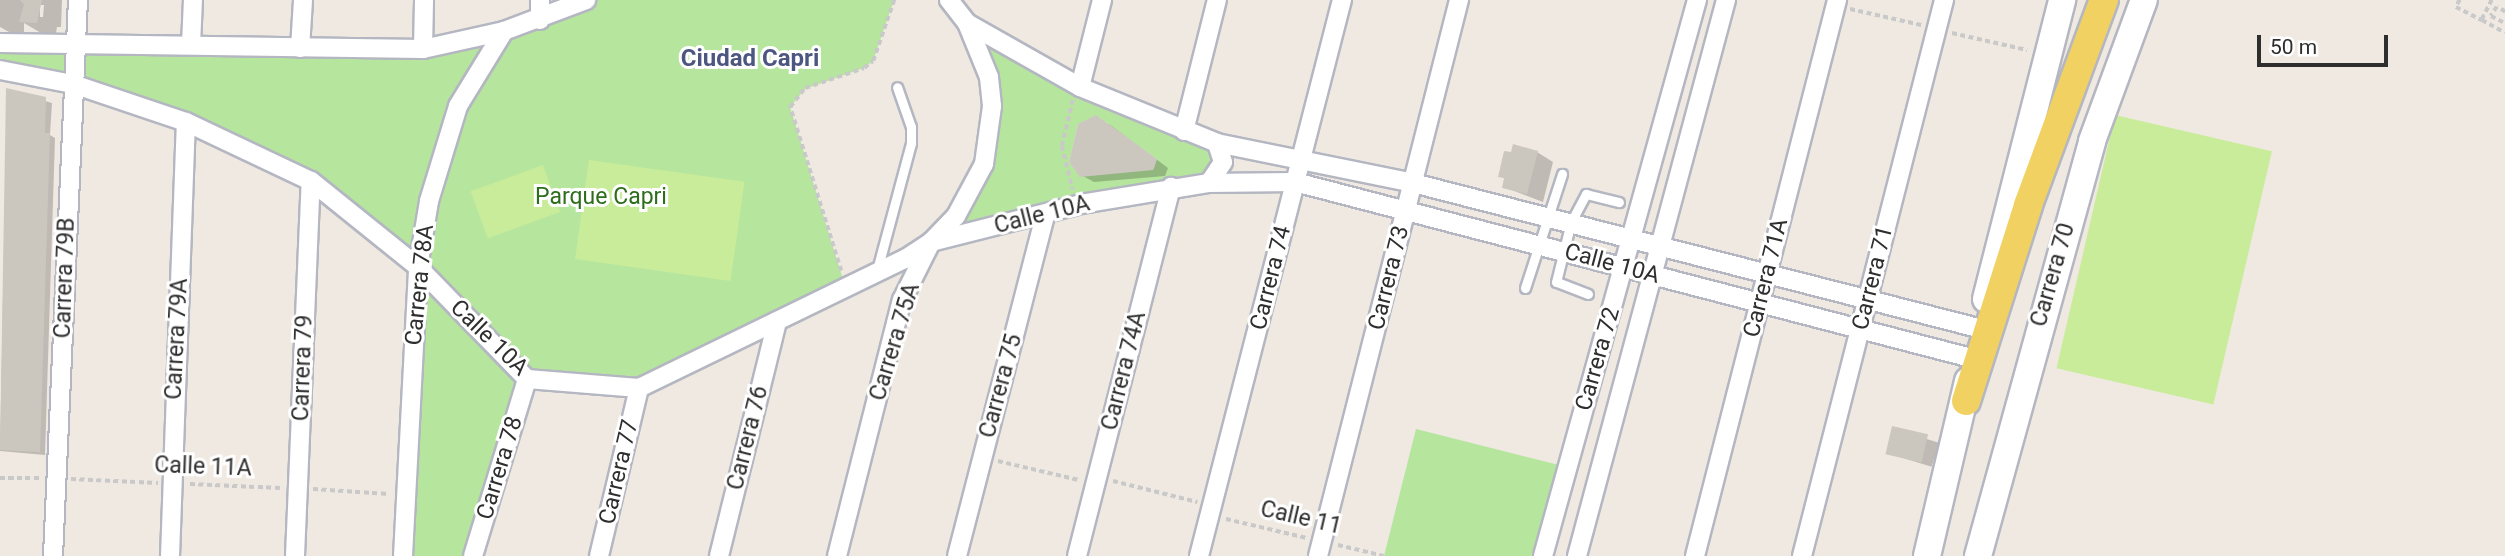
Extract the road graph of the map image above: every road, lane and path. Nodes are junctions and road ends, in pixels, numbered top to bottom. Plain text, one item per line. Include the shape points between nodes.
1 (78, 0) edge
2 (192, 0) edge
3 (303, 0) edge
4 (424, 0) edge
5 (540, 0) edge
6 (586, 0) edge
7 (894, 0) edge
8 (949, 0) edge
9 (1102, 0) edge
10 (1217, 0) edge
11 (1342, 0) edge
12 (1460, 0) edge
13 (1697, 0) edge
14 (1726, 0) edge
15 (1944, 0) edge
16 (2104, 0) edge
17 (2144, 0) edge
18 (2460, 0) edge
19 (2492, 0) edge
20 (1836, 3) edge
21 (2064, 6) edge
22 (2505, 12) edge
23 (540, 20) junction
24 (2482, 20) junction
25 (967, 23) junction
26 (2505, 23) edge
27 (1937, 29) junction
28 (504, 31) junction
29 (2505, 33) edge
30 (0, 43) edge
31 (191, 45) junction
32 (76, 46) junction
33 (300, 48) junction
34 (423, 49) junction
35 (2035, 52) dead end
36 (0, 69) edge
37 (73, 85) junction
38 (897, 87) dead end
39 (1080, 87) junction
40 (186, 122) junction
41 (1184, 131) junction
42 (1217, 144) junction
43 (1301, 161) junction
44 (1562, 174) dead end
45 (311, 181) junction
46 (1295, 182) junction
47 (1209, 183) junction
48 (1413, 183) junction
49 (1171, 187) junction
50 (1619, 202) dead end
51 (1081, 204) junction
52 (1406, 209) junction
53 (1045, 215) junction
54 (1547, 216) junction
55 (1571, 222) junction
56 (1632, 239) junction
57 (931, 242) junction
58 (1537, 244) junction
59 (1663, 246) junction
60 (1563, 251) junction
61 (418, 267) junction
62 (1625, 268) junction
63 (877, 272) junction
64 (1767, 274) junction
65 (1656, 276) junction
66 (845, 286) junction
67 (1525, 288) dead end
68 (1588, 294) dead end
69 (1868, 300) junction
70 (1760, 303) junction
71 (777, 321) junction
72 (1978, 328) junction
73 (1860, 329) junction
74 (1970, 358) junction
75 (527, 379) junction
76 (639, 388) junction
77 (1966, 401) junction
78 (982, 458) junction
79 (0, 478) edge
80 (56, 478) junction
81 (1096, 481) junction
82 (170, 483) junction
83 (298, 488) junction
84 (405, 495) junction
85 (1211, 511) junction
86 (1320, 548) edge
87 (53, 556) edge
88 (170, 556) edge
89 (295, 556) edge
90 (403, 556) edge
91 (473, 556) edge
92 (599, 556) edge
93 (719, 556) edge
94 (837, 556) edge
95 (957, 556) edge
96 (1077, 556) edge
97 (1199, 556) edge
98 (1384, 556) edge
99 (1543, 556) edge
100 (1577, 556) edge
101 (1695, 556) edge
102 (1802, 556) edge
103 (1927, 556) edge
104 (1978, 556) edge

1 - 32 street, Carrera 79B
2 - 31 street
3 - 33 street
4 - 34 street
5 - 23 street
6 - 23 street
7 - 66 path via 873,61 805,89 790,107
8 - 25 street, Calle 10A
9 - 39 street
10 - 41 street
11 - 43 street, Carrera 74
12 - 48 street, Carrera 73
13 - 56 street, Carrera 72
14 - 59 street, Carrera 72
15 - 27 street, Carrera 71
16 - 77 main road via 2045,158
17 - 104 street, Carrera 70 via 2092,141
18 - 24 path via 2456,6
19 - 24 path
20 - 27 path
20 - 64 street, Carrera 71A
21 - 72 street
22 - 26 path via 2497,7 2491,16
23 - 28 street
24 - 29 path
25 - 39 street, Calle 10A
25 - 57 street, Carrera 75A via 989,78 990,136 972,191
27 - 35 path
27 - 69 street, Carrera 71
28 - 34 street
28 - 61 street, Carrera 78A via 458,106 429,201
30 - 32 street
31 - 32 street
31 - 33 street
32 - 37 street, Carrera 79B
33 - 34 street
36 - 37 street, Calle 10A
37 - 40 street, Calle 10A
37 - 80 street, Carrera 79B
38 - 63 lane via 911,127 911,143
39 - 41 street, Calle 10A
39 - 51 path via 1066,115 1062,146 1067,176
40 - 45 street, Calle 10A
40 - 82 street, Carrera 79A
41 - 42 street, Calle 10A
42 - 43 street, Calle 10A
42 - 47 street via 1223,162
43 - 46 street, Carrera 74
43 - 48 street, Calle 10A
44 - 54 lane
45 - 61 street, Calle 10A
45 - 83 street, Carrera 79
46 - 47 street, Calle 10A
46 - 52 street, Calle 10A
46 - 85 street, Carrera 74
47 - 49 street, Calle 10A
48 - 52 street, Carrera 73
48 - 54 street, Calle 10A
49 - 51 street, Calle 10A
49 - 81 street, Carrera 74A
50 - 55 lane via 1586,194
51 - 53 street, Calle 10A
52 - 58 street, Calle 10A
52 - 86 street, Carrera 73
53 - 57 street, Calle 10A
53 - 78 street, Carrera 75
54 - 55 street, Calle 10A
54 - 58 lane
55 - 56 street, Calle 10A
55 - 60 lane
56 - 59 street, Calle 10A
56 - 62 street, Carrera 72
57 - 63 street, Calle 10A
57 - 94 street, Carrera 75A via 902,300
58 - 60 street, Calle 10A
58 - 67 lane
59 - 64 street, Calle 10A
59 - 65 street, Carrera 72
60 - 62 street, Calle 10A
60 - 68 lane via 1556,284
61 - 75 street, Calle 10A
61 - 84 street, Carrera 78A
62 - 65 street, Calle 10A
62 - 99 street, Carrera 72
63 - 66 street, Calle 10A
64 - 69 street, Calle 10A
64 - 70 street, Carrera 71A
65 - 70 street, Calle 10A
65 - 100 street, Carrera 72
66 - 71 street, Calle 10A
69 - 72 street, Calle 10A
69 - 73 street, Carrera 71
70 - 73 street, Calle 10A
70 - 101 street, Carrera 71A
71 - 76 street, Calle 10A
71 - 93 street, Carrera 76
72 - 74 street
73 - 74 street, Calle 10A
73 - 102 street, Carrera 71
74 - 77 street
75 - 76 street, Calle 10A
75 - 91 street, Carrera 78
76 - 92 street, Carrera 77
77 - 103 street
78 - 81 path, Calle 11
78 - 95 street, Carrera 75
79 - 80 path, Calle 11A
80 - 82 path, Calle 11A
80 - 87 street, Carrera 79B
81 - 85 path, Calle 11
81 - 96 street, Carrera 74A
82 - 83 path, Calle 11A
82 - 88 street, Carrera 79A
83 - 84 path, Calle 11A
83 - 89 street, Carrera 79
84 - 90 street, Carrera 78A
85 - 86 path, Calle 11
85 - 97 street, Carrera 74
86 - 98 path, Calle 11

